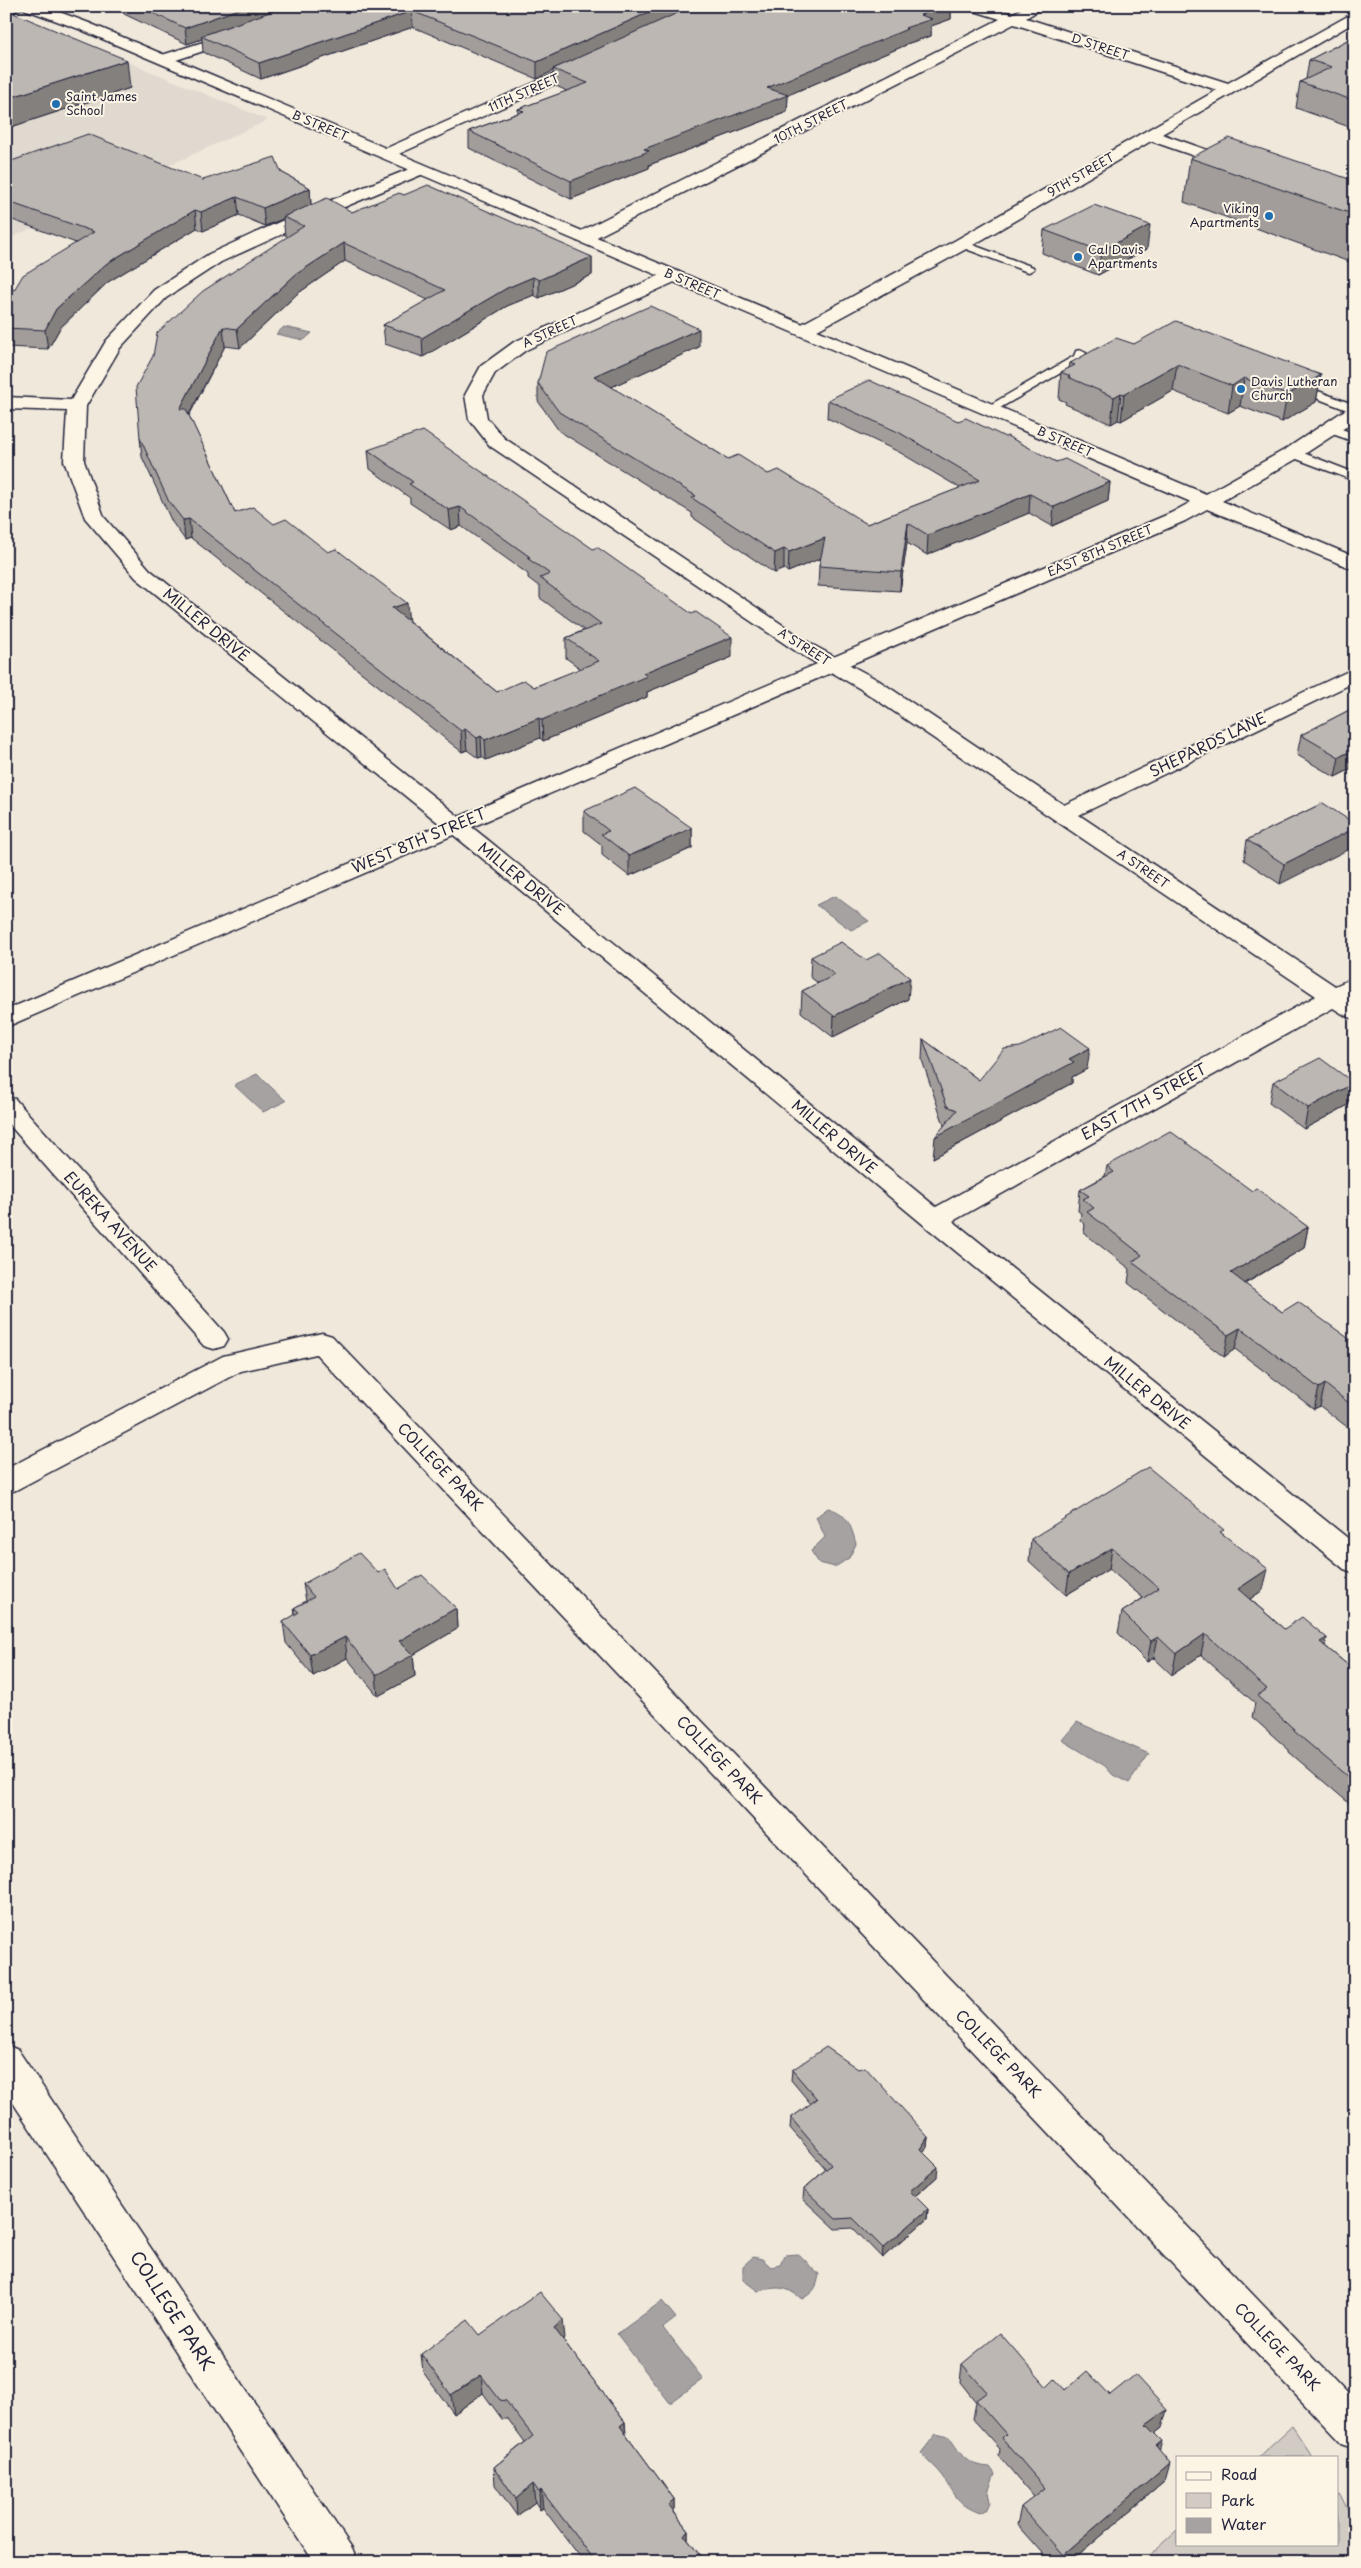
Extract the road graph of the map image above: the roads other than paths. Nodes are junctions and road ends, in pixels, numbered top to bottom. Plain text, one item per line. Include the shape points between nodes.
1 (23, 6) edge
2 (29, 6) edge
3 (973, 6) edge
4 (1038, 6) edge
5 (6, 12) edge
6 (1012, 19) junction
7 (1352, 21) edge
8 (254, 29) edge
9 (599, 59) edge
10 (164, 60) junction
11 (1228, 88) junction
12 (1149, 135) junction
13 (386, 154) junction
14 (422, 169) junction
15 (1253, 171) edge
16 (583, 237) junction
17 (962, 244) junction
18 (1029, 269) dead end
19 (673, 276) junction
20 (804, 330) junction
21 (1080, 353) dead end
22 (1282, 381) edge
23 (6, 403) edge
24 (77, 406) junction
25 (989, 409) junction
26 (1355, 410) edge
27 (1331, 429) junction
28 (1355, 438) edge
29 (1293, 453) junction
30 (1355, 477) edge
31 (1206, 502) junction
32 (1355, 564) edge
33 (834, 665) junction
34 (1355, 674) edge
35 (1061, 815) junction
36 (455, 825) junction
37 (1344, 991) edge
38 (1355, 1011) edge
39 (6, 1018) edge
40 (6, 1104) edge
41 (934, 1220) junction
42 (214, 1339) dead end
43 (6, 1482) edge
44 (1355, 1561) edge
45 (6, 2061) edge
46 (1355, 2429) edge
47 (338, 2562) edge

1 - 5 lane
2 - 10 street, B STREET
3 - 6 street, D STREET
4 - 6 street, 10TH STREET
6 - 11 street, D STREET
6 - 16 street, 10TH STREET
7 - 11 street, 9TH STREET
8 - 10 street
9 - 13 street, 11TH STREET
10 - 13 street, B STREET
11 - 12 street, 9TH STREET
12 - 15 street
12 - 17 street, 9TH STREET
13 - 14 street, B STREET
14 - 16 street, B STREET
14 - 24 street, MILLER DRIVE via 215,258 160,294 112,345
16 - 19 street, B STREET
17 - 18 lane
17 - 20 street, 9TH STREET
19 - 20 street, B STREET
19 - 33 street, A STREET via 520,346 500,360 487,370 474,395 478,419 497,442
20 - 25 street, B STREET
21 - 25 lane via 1079,358 1065,368
22 - 26 lane
23 - 24 street
24 - 36 street, MILLER DRIVE via 74,461 95,518 143,574
25 - 31 street, B STREET
26 - 27 street, EAST 8TH STREET
27 - 28 lane
27 - 29 street, EAST 8TH STREET
29 - 30 lane
29 - 31 street, EAST 8TH STREET
31 - 32 street, B STREET
31 - 33 street, EAST 8TH STREET via 1178,517
33 - 35 street, A STREET via 870,685
33 - 36 street, WEST 8TH STREET
34 - 35 street, SHEPARDS LANE
35 - 37 street, A STREET
36 - 39 street, WEST 8TH STREET
36 - 41 street, MILLER DRIVE
37 - 38 street, A STREET
37 - 41 street, EAST 7TH STREET
40 - 42 street, EUREKA AVENUE
41 - 44 street, MILLER DRIVE
43 - 46 street, COLLEGE PARK via 233,1363 322,1343
45 - 47 street, COLLEGE PARK

